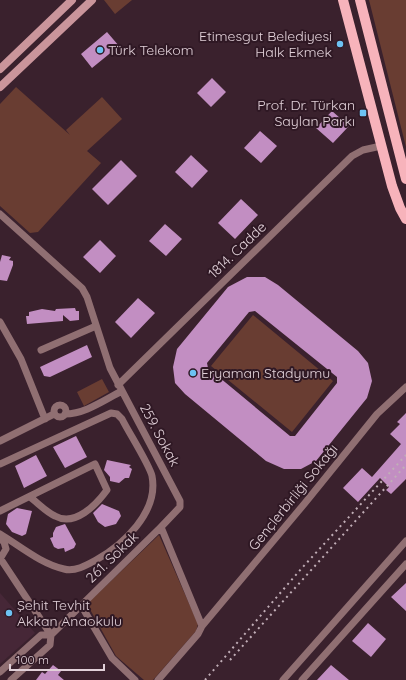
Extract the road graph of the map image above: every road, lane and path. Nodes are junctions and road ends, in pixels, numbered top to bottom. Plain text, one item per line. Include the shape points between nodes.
1 (72, 0) edge
2 (92, 0) edge
3 (343, 0) edge
4 (360, 0) edge
5 (0, 69) edge
6 (0, 87) edge
7 (381, 146) junction
8 (406, 178) edge
9 (0, 214) edge
10 (406, 219) edge
11 (0, 322) edge
12 (96, 326) junction
13 (41, 350) dead end
14 (406, 387) edge
15 (120, 388) junction
16 (54, 414) junction
17 (66, 414) junction
18 (44, 419) junction
19 (0, 441) edge
20 (0, 464) edge
21 (30, 497) junction
22 (0, 511) edge
23 (162, 527) junction
24 (0, 534) edge
25 (0, 539) edge
26 (406, 541) edge
27 (0, 559) edge
28 (406, 564) edge
29 (81, 605) junction
30 (202, 626) junction
31 (52, 635) junction
32 (0, 672) edge
33 (11, 680) edge
34 (135, 680) edge
35 (158, 680) edge
36 (283, 680) edge
37 (302, 680) edge

1 - 5 main road
2 - 6 main road
3 - 7 main road
4 - 8 main road
7 - 10 main road via 397,201
7 - 15 street, 1814. Cadde via 363,150 352,156
9 - 12 street, 259. Sokak via 76,280 87,297
11 - 18 street via 21,359
12 - 13 street
12 - 15 street, 259. Sokak via 110,368
14 - 30 street, Gençlerbirliği Sokağı via 377,414
15 - 17 street, 1814. Cadde via 82,411
15 - 23 street, 259. Sokak via 180,501 180,507
16 - 17 street via 60,417
16 - 17 street via 54,408 59,404 66,408
16 - 18 street
18 - 19 street
20 - 24 street via 110,413 117,414 152,475 153,488 146,512 125,539 101,557 75,569 65,570 52,565
21 - 21 street via 95,464 106,490 92,508 83,514 68,518 55,517
21 - 22 street
23 - 29 street, 261. Sokak
23 - 30 street
25 - 27 street via 6,549
26 - 36 street
27 - 31 street
28 - 37 street
29 - 31 street, 261. Sokak
29 - 34 street via 112,658
30 - 35 street
31 - 32 street, 261. Sokak via 41,635
31 - 33 street, 261. Sokak via 50,645

